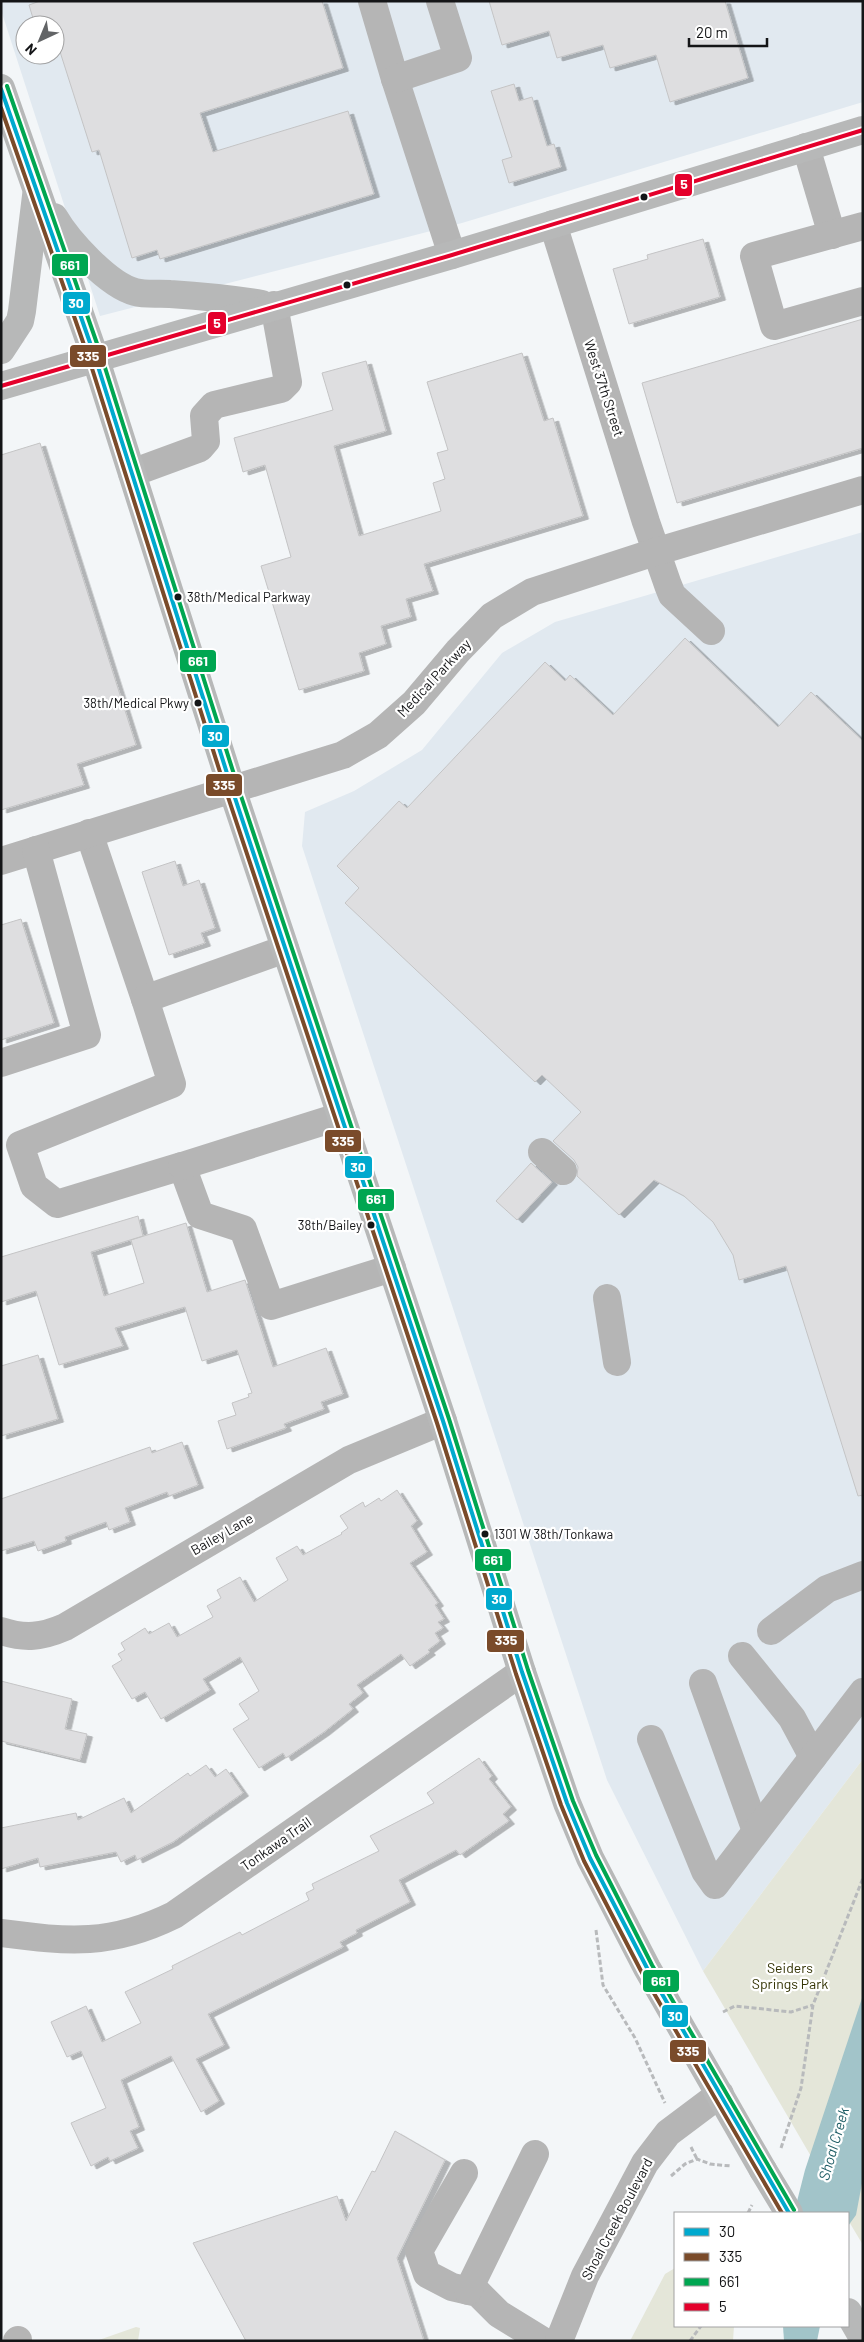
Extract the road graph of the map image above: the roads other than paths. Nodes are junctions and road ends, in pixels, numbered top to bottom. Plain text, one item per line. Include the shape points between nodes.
1 (372, 1) edge
2 (440, 1) edge
3 (395, 80) junction
4 (1, 88) edge
5 (863, 130) edge
6 (806, 147) junction
7 (37, 190) junction
8 (553, 224) junction
9 (863, 226) edge
10 (832, 235) junction
11 (452, 255) junction
12 (863, 301) edge
13 (274, 305) junction
14 (1, 350) edge
15 (95, 357) junction
16 (1, 386) edge
17 (132, 473) junction
18 (863, 490) edge
19 (655, 552) junction
20 (711, 632) dead end
21 (232, 789) junction
22 (89, 833) junction
23 (36, 850) junction
24 (1, 861) edge
25 (285, 949) junction
26 (145, 999) junction
27 (1, 1062) edge
28 (341, 1116) junction
29 (542, 1152) dead end
30 (182, 1166) junction
31 (563, 1171) dead end
32 (392, 1268) junction
33 (607, 1298) dead end
34 (617, 1362) dead end
35 (443, 1421) junction
36 (863, 1575) edge
37 (1, 1631) edge
38 (771, 1631) dead end
39 (742, 1656) dead end
40 (522, 1672) junction
41 (703, 1683) dead end
42 (863, 1692) edge
43 (651, 1739) dead end
44 (813, 1757) junction
45 (756, 1831) junction
46 (1, 1933) edge
47 (720, 2094) junction
48 (535, 2154) dead end
49 (464, 2173) dead end
50 (789, 2212) edge
51 (468, 2291) junction
52 (849, 2314) edge
53 (863, 2338) edge
54 (543, 2341) edge
55 (560, 2341) edge

1 - 3 street
2 - 3 street via 458,58
3 - 11 street
4 - 7 main road
5 - 6 main road
6 - 8 main road
6 - 10 street
7 - 13 main road via 60,227 92,262 129,289
7 - 14 main road via 22,311 16,330
7 - 15 main road
8 - 11 main road
8 - 19 street, West 37th Street
9 - 10 street
10 - 12 street via 754,256 774,326
11 - 13 main road
13 - 15 main road
13 - 17 street via 288,382 281,389 214,406 204,416 206,441 200,448
15 - 16 main road
15 - 17 main road
17 - 21 main road
18 - 19 street, Medical Parkway
19 - 20 street, West 37th Street via 672,595
19 - 21 street, Medical Parkway via 532,592 492,616 414,703 378,735 342,755
21 - 22 street, Medical Parkway
21 - 25 main road
22 - 23 street, Medical Parkway
22 - 26 street
23 - 24 street, Medical Parkway
23 - 27 street via 87,1035
25 - 26 street
25 - 28 main road
26 - 30 street via 172,1084 20,1145 34,1186 57,1204
28 - 30 street
28 - 32 main road
29 - 31 street
30 - 32 street via 200,1215 243,1229 271,1306
32 - 35 main road
33 - 34 street
35 - 37 street, Bailey Lane via 349,1460 65,1627 47,1635 28,1638
35 - 40 main road
36 - 38 street via 827,1589
39 - 44 street via 792,1718
40 - 46 street, Tonkawa Trail via 174,1915 150,1927 112,1938 70,1940
40 - 47 main road via 567,1804 590,1858 647,1968
41 - 45 street
42 - 44 street
43 - 45 street via 705,1871 715,1885
44 - 45 street
47 - 50 main road, bridge via 770,2163
47 - 55 street, Shoal Creek Boulevard via 668,2133 645,2163 585,2276
48 - 51 street
49 - 51 street via 420,2251 427,2274
51 - 54 street via 478,2294 499,2314
52 - 53 main road

